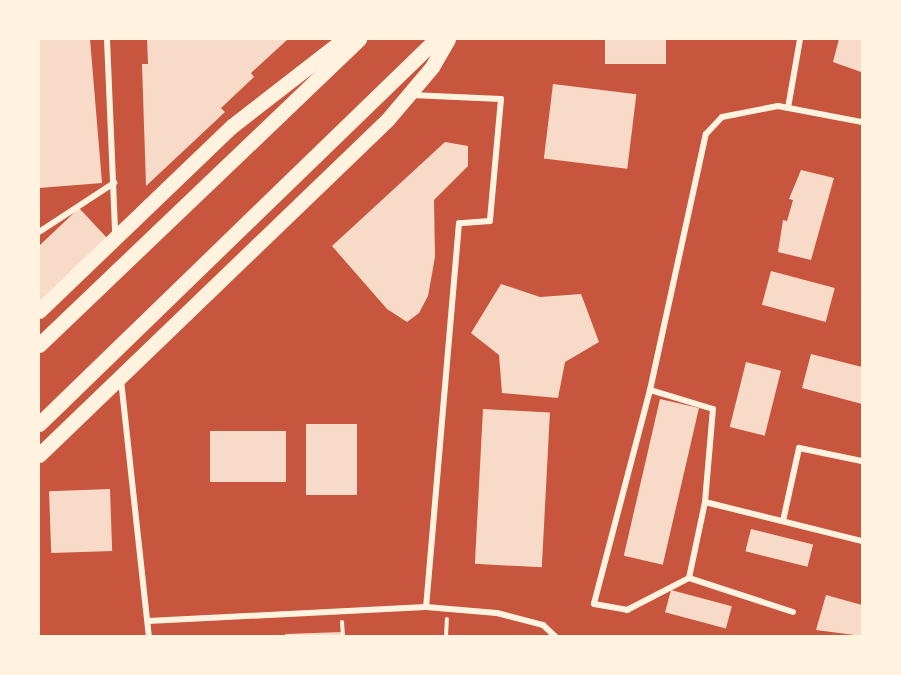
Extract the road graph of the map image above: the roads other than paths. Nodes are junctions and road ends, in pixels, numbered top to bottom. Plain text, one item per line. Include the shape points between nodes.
1 (107, 39) edge
2 (344, 39) edge
3 (359, 39) edge
4 (436, 39) edge
5 (448, 39) edge
6 (800, 39) edge
7 (410, 95) junction
8 (788, 108) junction
9 (862, 122) edge
10 (114, 183) junction
11 (39, 232) edge
12 (115, 239) junction
13 (39, 311) edge
14 (39, 345) edge
15 (120, 376) junction
16 (650, 390) junction
17 (39, 424) edge
18 (39, 455) edge
19 (862, 460) edge
20 (705, 502) junction
21 (783, 521) junction
22 (862, 540) edge
23 (689, 578) junction
24 (426, 607) junction
25 (793, 612) dead end
26 (148, 621) junction
27 (149, 636) edge
28 (555, 636) edge

1 - 10 street
2 - 12 main road via 232,126
3 - 14 main road
4 - 17 main road
5 - 7 main road
6 - 8 street
7 - 15 main road
7 - 24 street via 501,99 490,221 459,223
8 - 9 street
8 - 16 street via 748,109 722,117 706,134
10 - 11 street
10 - 12 street
12 - 13 main road
15 - 18 main road
15 - 26 street
16 - 20 street via 713,409
16 - 23 street via 594,604 627,610
19 - 21 street via 799,448
20 - 21 street
20 - 23 street
21 - 22 street
23 - 25 street
24 - 26 street
24 - 28 street via 497,613 543,626
26 - 27 street

